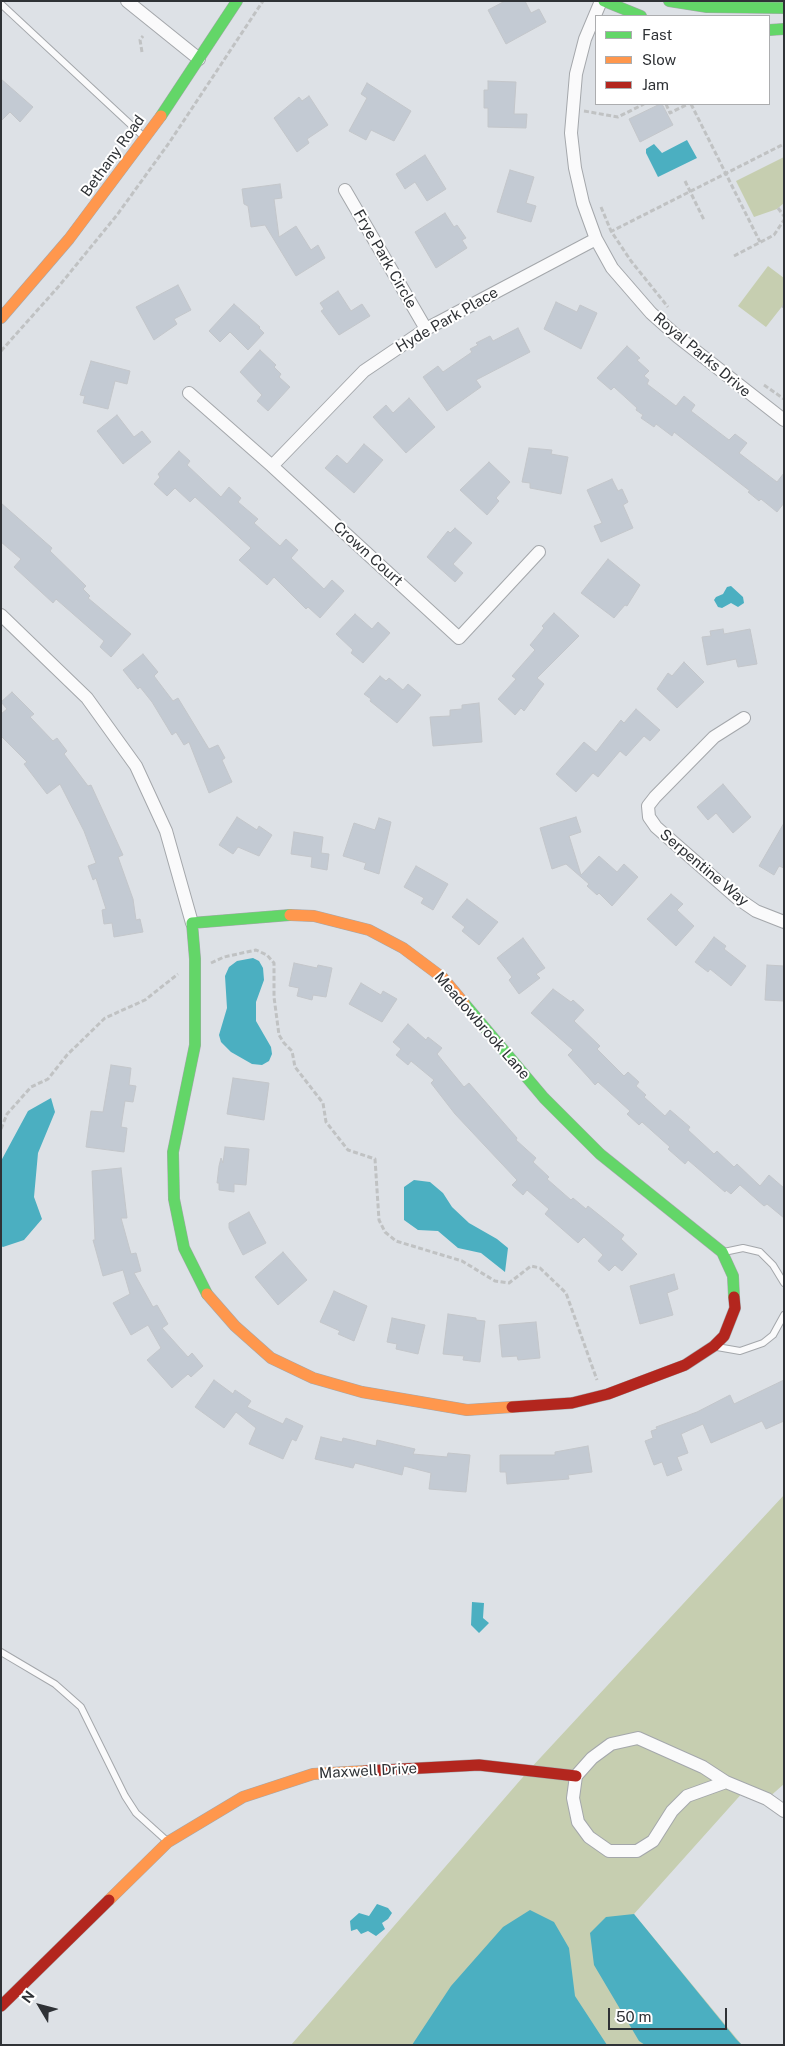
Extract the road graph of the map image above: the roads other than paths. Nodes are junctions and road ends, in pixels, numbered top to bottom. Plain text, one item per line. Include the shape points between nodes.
1 (126, 1) edge
2 (237, 1) edge
3 (602, 1) edge
4 (669, 1) edge
5 (1, 4) edge
6 (784, 8) edge
7 (596, 15) edge
8 (638, 15) edge
9 (595, 17) edge
10 (784, 29) edge
11 (770, 30) edge
12 (199, 59) junction
13 (145, 138) junction
14 (345, 190) dead end
15 (596, 239) junction
16 (1, 318) edge
17 (426, 329) junction
18 (189, 393) dead end
19 (784, 420) edge
20 (272, 466) junction
21 (539, 552) dead end
22 (1, 615) edge
23 (744, 718) dead end
24 (784, 922) edge
25 (192, 923) junction
26 (722, 1252) junction
27 (784, 1283) edge
28 (784, 1316) edge
29 (714, 1346) junction
30 (1, 1652) edge
31 (576, 1776) junction
32 (726, 1782) junction
33 (784, 1811) edge
34 (168, 1842) junction
35 (1, 2006) edge

1 - 12 street
2 - 12 street, Bethany Road
3 - 7 street, Royal Parks Drive
3 - 8 street
4 - 6 street via 707,7
5 - 13 lane
9 - 15 street, Royal Parks Drive via 576,74 577,110 571,133 583,203
10 - 11 street
12 - 13 street, Bethany Road
13 - 16 street, Bethany Road via 69,239
14 - 17 street, Frye Park Circle
15 - 17 street, Hyde Park Place
15 - 19 street, Royal Parks Drive via 612,268 651,313
17 - 20 street, Hyde Park Place via 364,371
18 - 20 street, Crown Court
20 - 21 street, Crown Court via 459,638
22 - 25 street, Meadowbrook Lane via 88,698 136,766 166,831
23 - 24 street, Serpentine Way via 714,737 655,797 648,806 649,817 737,898 756,911
25 - 26 street, Meadowbrook Lane via 314,916 369,930 403,948 443,978 532,1084 600,1154
25 - 29 street, Meadowbrook Lane via 195,1045 174,1152 174,1199 184,1248 204,1291 235,1326 271,1358 313,1378 362,1392 467,1410 572,1404 685,1365
26 - 27 lane via 743,1248 760,1252
26 - 29 street, Meadowbrook Lane via 733,1276 735,1308 724,1336
28 - 29 lane via 773,1335 763,1343 740,1351
30 - 34 lane via 55,1684 81,1707 125,1796 136,1813
31 - 32 street via 611,1744 638,1738 703,1767
31 - 32 street via 573,1798 578,1822 589,1836 609,1851 637,1851 653,1841 672,1811 687,1796
31 - 34 street, Maxwell Drive via 479,1765 313,1774 243,1797
32 - 33 street via 767,1799
34 - 35 street, Maxwell Drive

